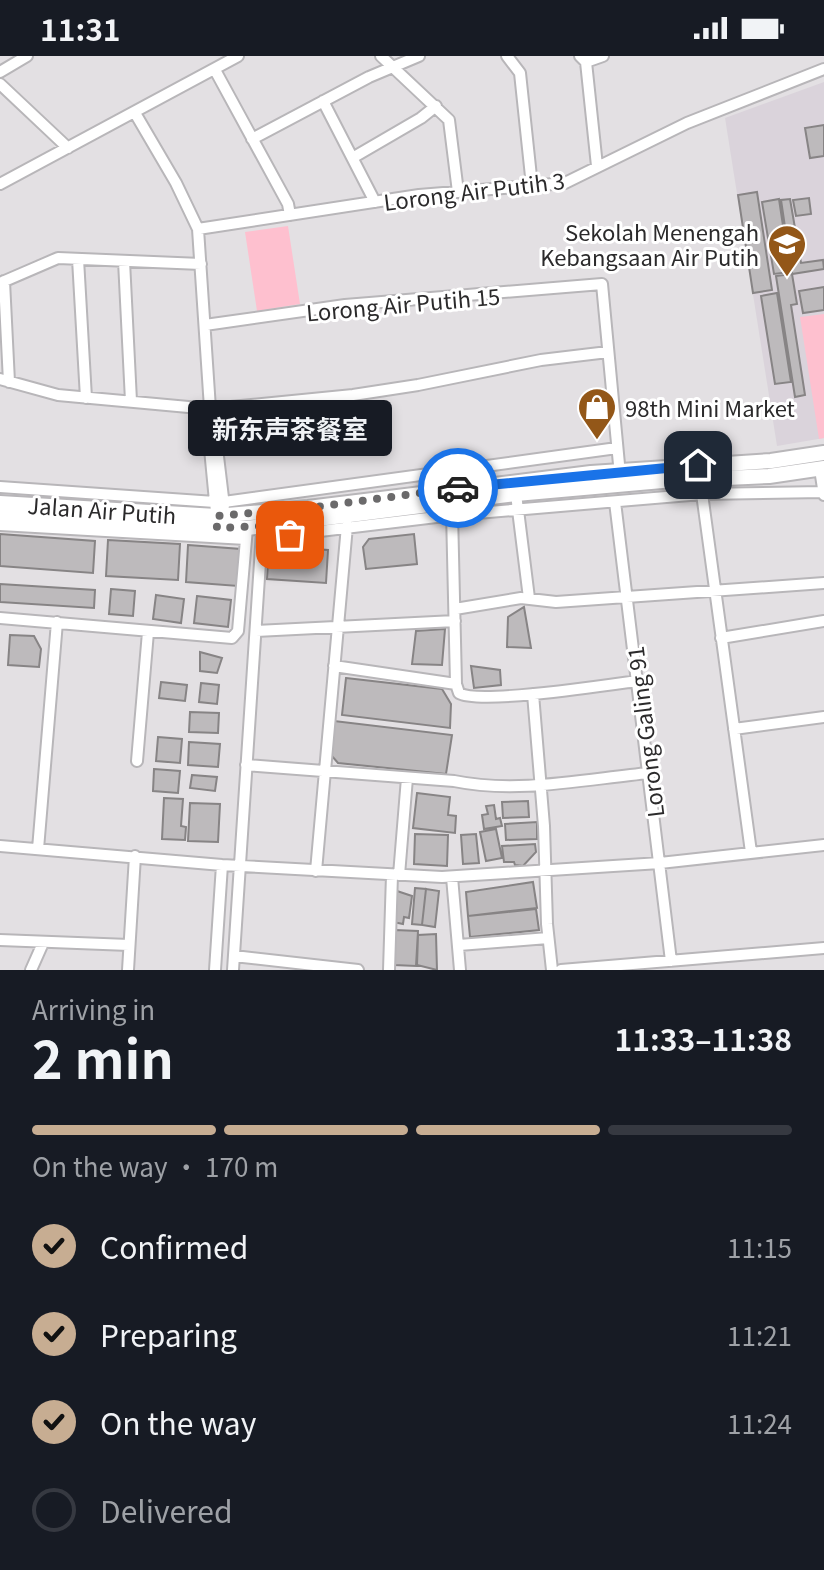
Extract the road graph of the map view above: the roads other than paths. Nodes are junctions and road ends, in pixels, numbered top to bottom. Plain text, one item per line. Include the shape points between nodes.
1 (27, 56) edge
2 (238, 56) edge
3 (381, 56) edge
4 (419, 56) edge
5 (507, 56) edge
6 (603, 56) edge
7 (583, 59) edge
8 (393, 67) junction
9 (824, 69) edge
10 (215, 70) junction
11 (0, 72) edge
12 (0, 84) edge
13 (323, 101) junction
14 (436, 106) junction
15 (135, 113) junction
16 (252, 139) junction
17 (68, 148) junction
18 (354, 157) junction
19 (597, 166) junction
20 (0, 184) edge
21 (532, 186) junction
22 (458, 192) junction
23 (375, 202) junction
24 (290, 215) junction
25 (198, 229) junction
26 (78, 259) junction
27 (124, 261) junction
28 (201, 264) junction
29 (2, 282) edge
30 (205, 325) junction
31 (608, 352) junction
32 (5, 381) edge
33 (86, 398) junction
34 (131, 401) junction
35 (210, 409) junction
36 (617, 448) junction
37 (824, 453) edge
38 (439, 473) junction
39 (822, 474) edge
40 (620, 478) junction
41 (362, 483) junction
42 (0, 487) edge
43 (701, 487) junction
44 (516, 494) junction
45 (824, 494) edge
46 (363, 500) junction
47 (72, 501) junction
48 (449, 502) junction
49 (615, 502) junction
50 (0, 503) edge
51 (518, 511) junction
52 (0, 514) edge
53 (221, 515) junction
54 (347, 522) junction
55 (0, 525) edge
56 (262, 532) junction
57 (246, 533) junction
58 (824, 583) edge
59 (715, 592) junction
60 (628, 597) junction
61 (529, 598) junction
62 (455, 615) junction
63 (0, 618) edge
64 (824, 621) edge
65 (57, 622) junction
66 (336, 627) junction
67 (256, 631) junction
68 (148, 632) junction
69 (721, 638) junction
70 (334, 666) junction
71 (637, 681) junction
72 (456, 684) junction
73 (533, 694) junction
74 (824, 717) edge
75 (734, 729) junction
76 (137, 761) dead end
77 (246, 765) junction
78 (323, 771) junction
79 (649, 773) junction
80 (407, 778) junction
81 (540, 783) junction
82 (824, 845) edge
83 (0, 846) edge
84 (38, 849) junction
85 (751, 852) junction
86 (135, 856) junction
87 (660, 863) junction
88 (222, 865) junction
89 (239, 865) junction
90 (316, 871) junction
91 (543, 872) junction
92 (395, 875) junction
93 (452, 877) junction
94 (548, 938) junction
95 (0, 940) edge
96 (43, 943) junction
97 (129, 945) junction
98 (459, 945) junction
99 (824, 948) edge
100 (234, 956) junction
101 (736, 956) junction
102 (671, 961) junction
103 (296, 967) edge
104 (644, 967) edge
105 (31, 970) edge
106 (128, 970) edge
107 (215, 970) edge
108 (233, 970) edge
109 (358, 970) edge
110 (389, 970) edge
111 (460, 970) edge
112 (552, 970) edge
113 (561, 970) edge
114 (736, 970) edge

1 - 11 street
2 - 10 street
3 - 8 street
4 - 8 street
5 - 21 street via 520,73
6 - 7 street
7 - 19 street
8 - 13 street
8 - 14 street
9 - 19 street, Lorong Air Putih 3 via 687,123
10 - 15 street
10 - 16 street
12 - 17 street
13 - 16 street
13 - 18 street
14 - 18 street
14 - 22 street via 449,120
15 - 17 street
15 - 25 street
16 - 24 street
17 - 20 street
18 - 23 street
19 - 21 street, Lorong Air Putih 3 via 565,183
21 - 22 street, Lorong Air Putih 3
22 - 23 street, Lorong Air Putih 3
23 - 24 street, Lorong Air Putih 3
24 - 25 street, Lorong Air Putih 3
25 - 28 street
26 - 27 street
26 - 29 street via 58,258
26 - 33 street
27 - 28 street
27 - 34 street
28 - 30 street
29 - 32 street
30 - 31 street, Lorong Air Putih 15 via 345,305 602,284
30 - 35 street
31 - 35 street via 353,395
31 - 36 street
32 - 33 street
33 - 34 street
34 - 35 street
35 - 53 street via 210,449
36 - 38 street
36 - 40 street
37 - 40 street, Jalan Air Putih
38 - 41 street
38 - 48 street
39 - 43 street, Jalan Air Putih
39 - 45 street
40 - 43 street, Jalan Air Putih
40 - 44 street, Jalan Air Putih
40 - 48 street, Jalan Air Putih
41 - 46 street
41 - 53 street
42 - 47 street
43 - 45 street
43 - 49 street
43 - 59 street
44 - 48 street, Jalan Air Putih
44 - 51 street
46 - 48 street, Jalan Air Putih
46 - 53 street, Jalan Air Putih
47 - 50 street, Jalan Air Putih
47 - 53 street, Jalan Air Putih
48 - 51 street
48 - 54 street, Jalan Air Putih via 416,513
48 - 62 street
49 - 51 street
49 - 60 street, Lorong Galing 91
51 - 61 street
52 - 53 street, Jalan Air Putih
53 - 57 street, Jalan Air Putih
54 - 56 street, Jalan Air Putih
54 - 66 street
55 - 57 street
56 - 57 street, Jalan Air Putih
56 - 67 street
57 - 68 street via 235,637
58 - 59 street
59 - 60 street
59 - 69 street
60 - 61 street via 556,602
60 - 71 street, Lorong Galing 91
61 - 62 street
62 - 66 street
62 - 72 street
63 - 65 street
64 - 69 street
65 - 68 street
65 - 84 street
66 - 67 street
66 - 70 street
67 - 77 street
68 - 76 street
69 - 75 street
70 - 72 street
70 - 78 street
71 - 73 street
71 - 79 street, Lorong Galing 91
72 - 73 street via 465,697
73 - 81 street
74 - 75 street
75 - 85 street
77 - 78 street
77 - 89 street
78 - 80 street
78 - 90 street
79 - 81 street
79 - 87 street, Lorong Galing 91
80 - 81 street via 480,786
80 - 92 street
81 - 91 street
82 - 85 street
83 - 84 street
84 - 86 street
85 - 87 street
86 - 88 street
86 - 97 street
87 - 91 street
87 - 102 street, Lorong Galing 91
88 - 89 street
88 - 107 street
89 - 90 street
89 - 100 street
90 - 92 street
91 - 93 street
91 - 94 street
92 - 93 street
92 - 110 street
93 - 98 street
94 - 98 street
94 - 112 street
95 - 96 street
96 - 97 street
96 - 105 street
97 - 106 street
98 - 111 street
99 - 101 street
100 - 103 street
100 - 108 street
101 - 102 street
101 - 114 street
102 - 104 street
103 - 109 street
104 - 113 street

